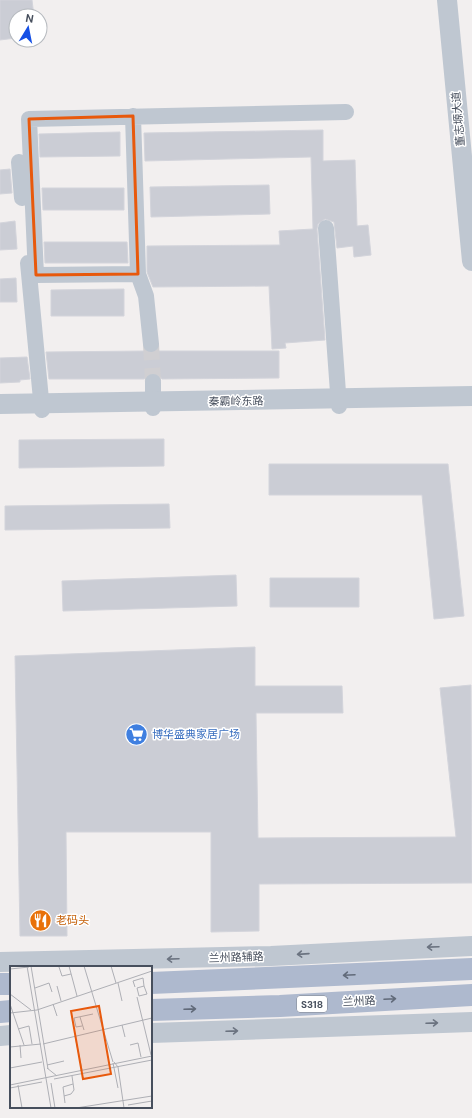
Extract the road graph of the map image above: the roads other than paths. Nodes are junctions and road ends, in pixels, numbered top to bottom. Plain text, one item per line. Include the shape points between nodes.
1 (447, 0) edge
2 (455, 0) edge
3 (346, 112) dead end
4 (133, 116) junction
5 (19, 162) dead end
6 (472, 174) edge
7 (326, 228) dead end
8 (472, 261) edge
9 (138, 274) junction
10 (151, 344) tunnel mouth
11 (153, 382) tunnel mouth
12 (472, 396) edge
13 (339, 402) junction
14 (472, 403) edge
15 (0, 404) edge
16 (153, 405) junction
17 (41, 407) junction
18 (0, 411) edge
19 (472, 946) edge
20 (0, 962) edge
21 (472, 968) edge
22 (152, 983) edge
23 (472, 995) edge
24 (152, 1010) edge
25 (10, 1011) edge
26 (0, 1012) edge
27 (472, 1022) edge
28 (152, 1033) edge
29 (10, 1035) edge
30 (0, 1036) edge

1 - 8 street, 董志塬大道
2 - 6 street, 董志塬大道
3 - 4 street
4 - 9 street
4 - 9 street via 29,119 36,275
5 - 17 street
7 - 13 street
9 - 10 street via 146,296
11 - 16 street
12 - 13 street, 秦霸岭东路
13 - 14 street, 秦霸岭东路
13 - 16 street, 秦霸岭东路
15 - 17 street, 秦霸岭东路
16 - 17 street, 秦霸岭东路
17 - 18 street, 秦霸岭东路
19 -> 20 street, 兰州路辅路 via 272,956
21 -> 22 main road
24 -> 23 main road, 兰州路 / S318 via 280,1006
25 - 26 main road
28 -> 27 street
29 - 30 street

